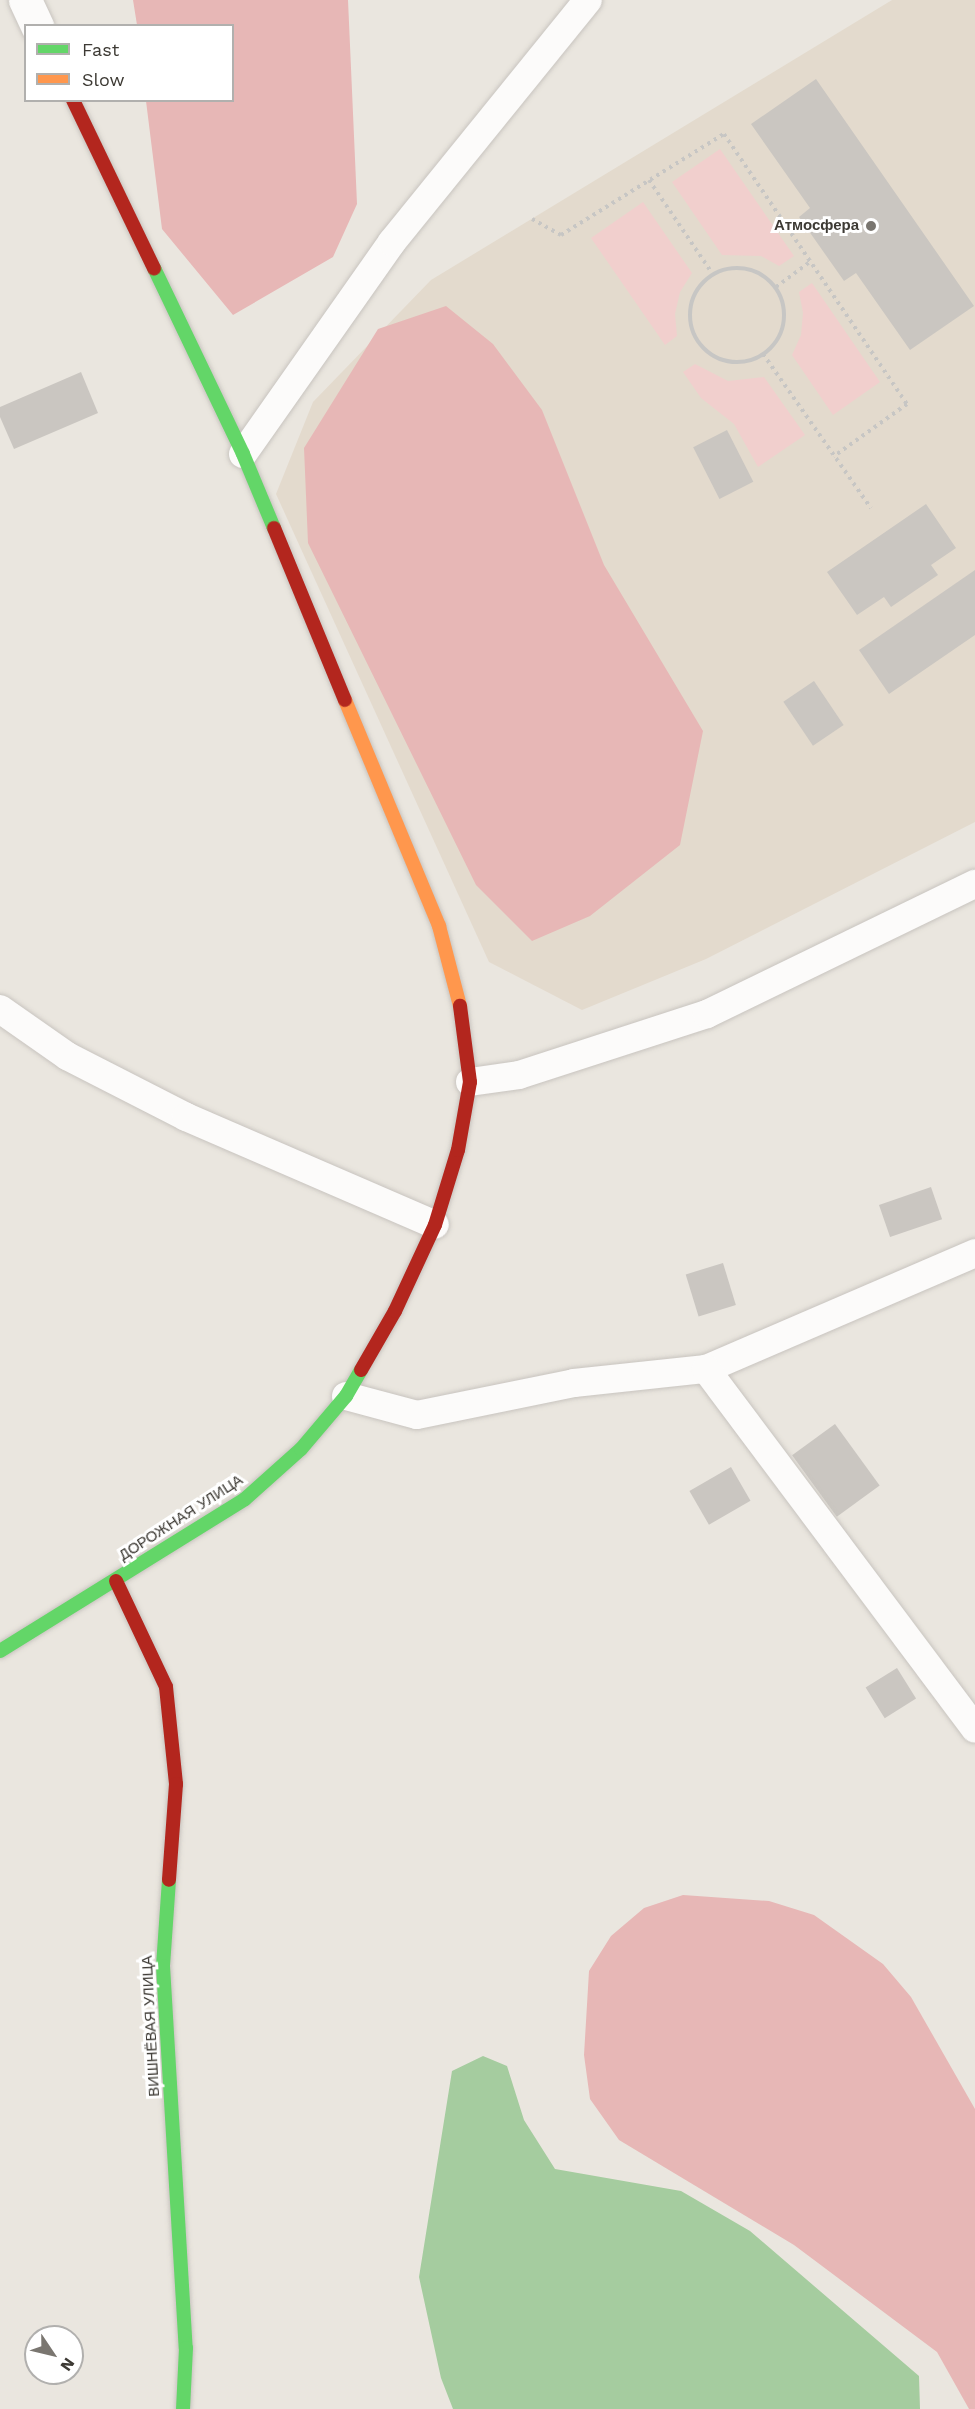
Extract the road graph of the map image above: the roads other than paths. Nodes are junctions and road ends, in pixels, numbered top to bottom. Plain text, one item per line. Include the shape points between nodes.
1 (25, 0) edge
2 (588, 0) edge
3 (36, 24) edge
4 (74, 102) edge
5 (243, 454) junction
6 (975, 884) edge
7 (0, 1009) edge
8 (470, 1082) junction
9 (435, 1225) junction
10 (975, 1253) edge
11 (706, 1369) junction
12 (346, 1396) junction
13 (116, 1581) junction
14 (0, 1651) edge
15 (975, 1728) edge
16 (183, 2409) edge

1 - 3 street
2 - 5 lane via 392,242
4 - 5 street, ДОРОЖНАЯ УЛИЦА
5 - 8 street, ДОРОЖНАЯ УЛИЦА via 440,926 461,1008
6 - 8 lane via 707,1014 519,1075
7 - 9 lane via 67,1056 186,1117
8 - 9 street, ДОРОЖНАЯ УЛИЦА via 458,1150
9 - 12 street, ДОРОЖНАЯ УЛИЦА via 395,1311
10 - 11 lane
11 - 12 lane via 574,1383 417,1415
11 - 15 lane
12 - 13 street, ДОРОЖНАЯ УЛИЦА via 301,1449 244,1499
13 - 14 street, ДОРОЖНАЯ УЛИЦА
13 - 16 street, ВИШНЁВАЯ УЛИЦА via 166,1687 176,1784 163,1966 186,2348

